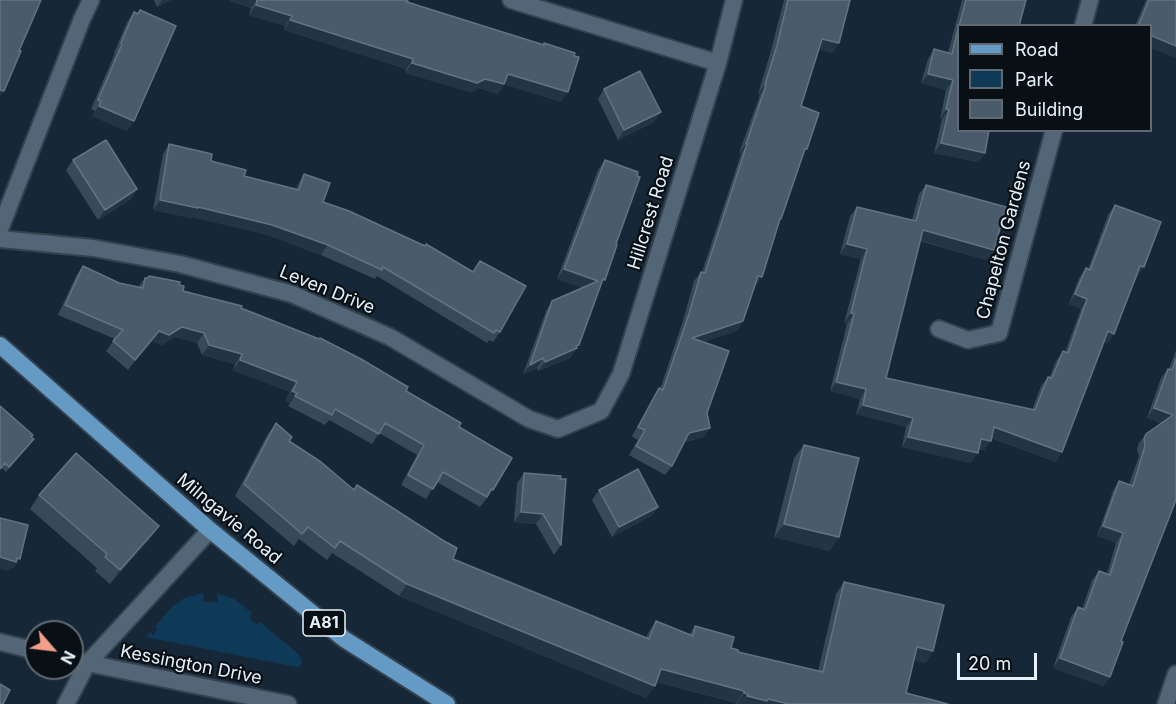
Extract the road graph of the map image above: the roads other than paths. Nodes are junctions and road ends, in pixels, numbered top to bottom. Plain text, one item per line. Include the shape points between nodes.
1 (91, 0) edge
2 (511, 0) edge
3 (734, 0) edge
4 (1090, 0) edge
5 (1084, 24) edge
6 (718, 63) junction
7 (1053, 132) edge
8 (0, 229) edge
9 (0, 239) edge
10 (939, 329) dead end
11 (0, 345) edge
12 (581, 420) joint
13 (210, 530) junction
14 (0, 642) edge
15 (24, 648) edge
16 (84, 657) edge
17 (84, 663) edge
18 (1176, 674) edge
19 (73, 680) edge
20 (66, 704) edge
21 (288, 704) edge
22 (447, 704) edge
23 (1166, 704) edge

1 - 8 street
2 - 6 street
3 - 6 street, Hillcrest Road
4 - 5 street
6 - 12 street, Hillcrest Road via 621,374 601,411
7 - 10 street, Chapelton Gardens via 999,333 968,340
9 - 12 street, Leven Drive via 93,248 180,264 292,294 390,337 529,419 558,429
11 - 13 main road, Milngavie Road / A81
13 - 16 street
13 - 22 main road, Milngavie Road / A81 via 344,639
14 - 15 street
17 - 21 street, Kessington Drive
18 - 23 street
19 - 20 street

